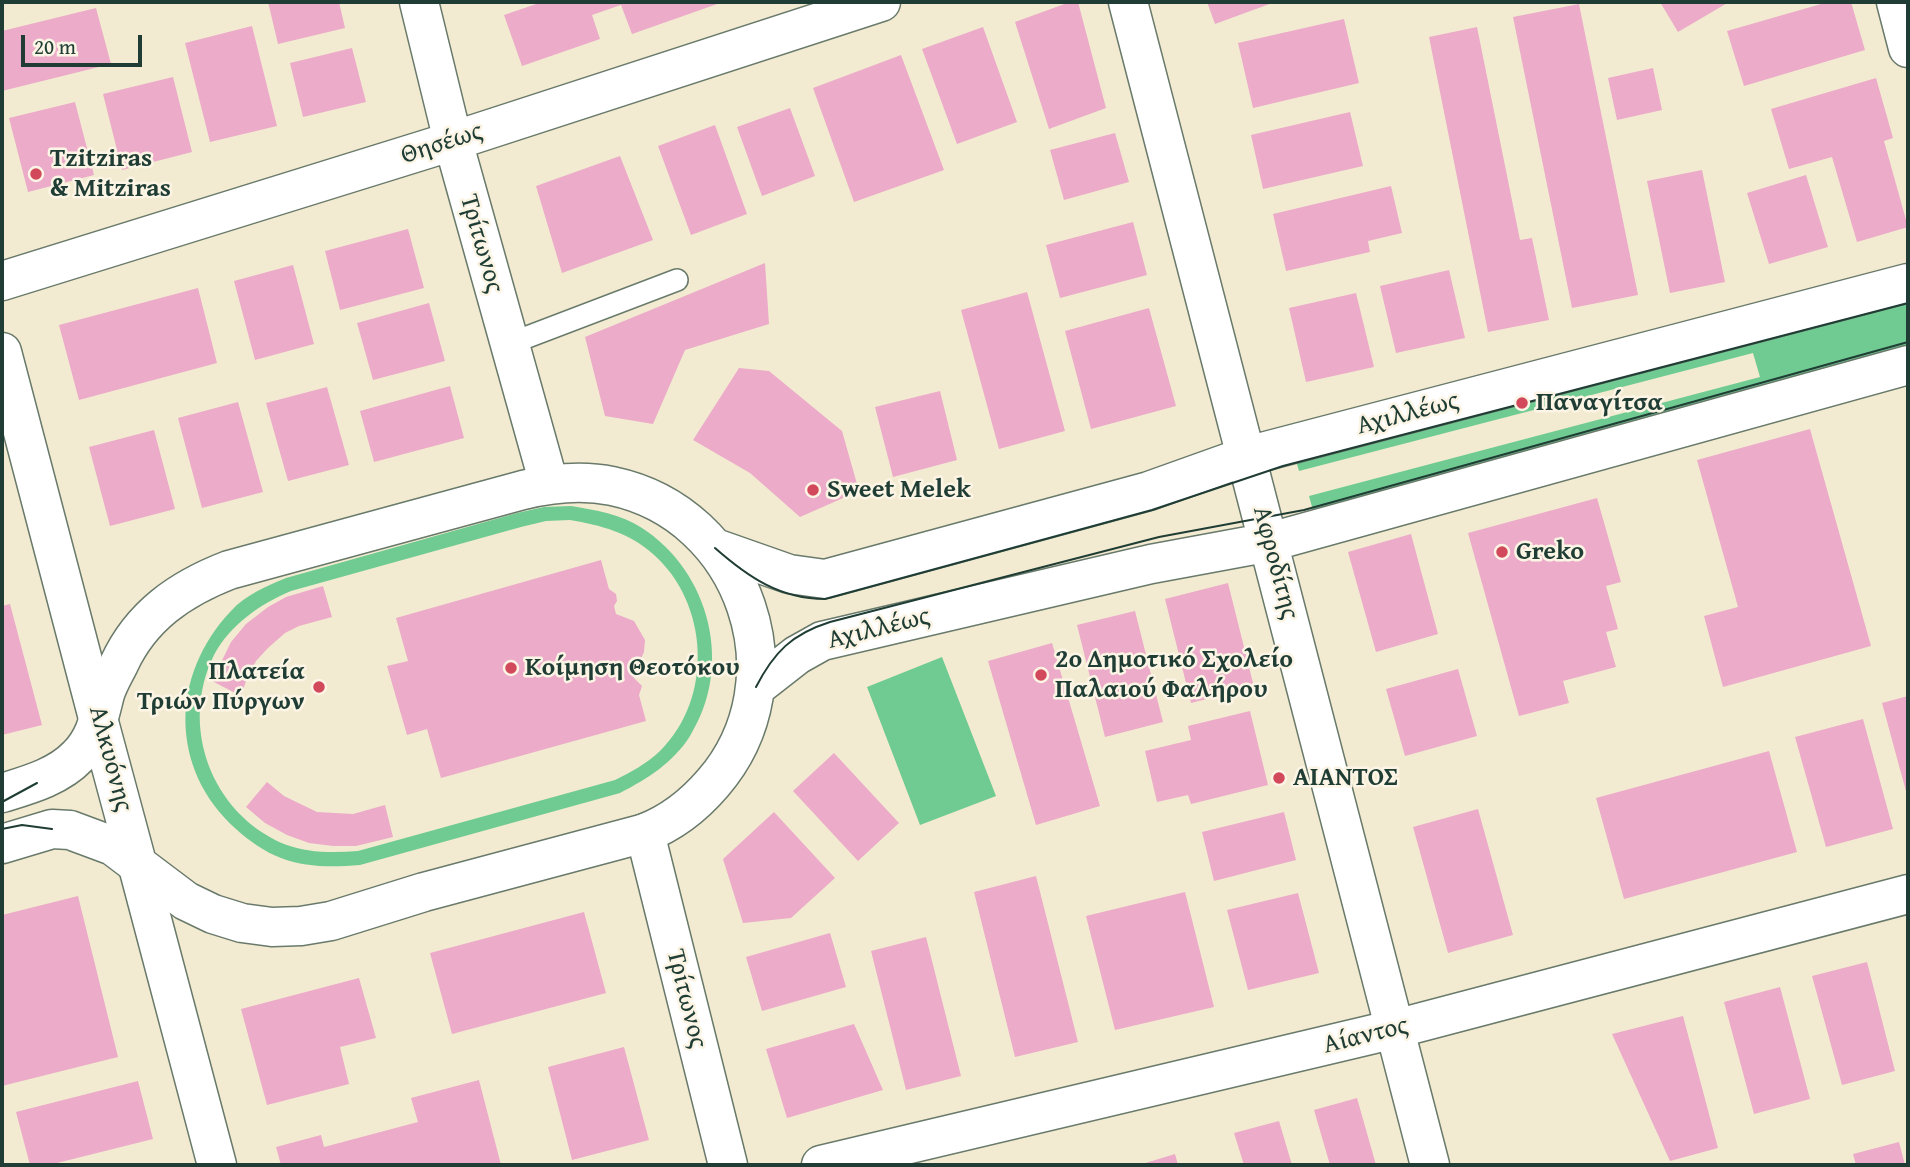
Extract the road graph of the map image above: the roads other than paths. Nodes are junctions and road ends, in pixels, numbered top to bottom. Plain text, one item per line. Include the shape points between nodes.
1 (419, 2) edge
2 (881, 2) edge
3 (1128, 2) edge
4 (1896, 2) edge
5 (1908, 48) edge
6 (453, 141) junction
7 (677, 279) dead end
8 (2, 281) edge
9 (1908, 282) edge
10 (509, 344) junction
11 (2, 352) edge
12 (1908, 365) edge
13 (1247, 456) junction
14 (549, 484) junction
15 (1270, 542) junction
16 (715, 548) junction
17 (755, 687) junction
18 (99, 722) junction
19 (19, 788) edge
20 (645, 833) junction
21 (2, 844) edge
22 (137, 863) junction
23 (1908, 894) edge
24 (1395, 1029) junction
25 (217, 1165) edge
26 (728, 1165) edge
27 (821, 1165) edge
28 (1430, 1165) edge

1 - 6 street, Τρίτωνος
2 - 6 street, Θησέως
3 - 13 street, Αφροδίτης
4 - 5 street
6 - 8 street, Θησέως
6 - 10 street, Τρίτωνος
7 - 10 lane
9 - 13 street, Αχιλλέως
10 - 14 street, Τρίτωνος
11 - 18 street, Αλκυόνης
12 - 15 street, Αχιλλέως
13 - 15 street, Αφροδίτης
13 - 16 street, Αχιλλέως via 1149,491 825,579 789,574
14 - 16 street via 589,483 642,495 693,526
14 - 18 street via 201,581 151,615 132,639 106,691
15 - 17 street, Αχιλλέως via 1151,564 822,641
15 - 24 street, Αφροδίτης
16 - 17 street via 745,600 755,639
17 - 20 street via 749,719 722,773 676,817
18 - 19 street via 76,759
18 - 22 street, Αλκυόνης
20 - 22 street via 301,926 252,925 213,914 186,901
20 - 26 street, Τρίτωνος
21 - 22 street via 52,829 70,830 103,842
22 - 25 street, Αλκυόνης
23 - 24 street, Αίαντος
24 - 27 street, Αίαντος
24 - 28 street, Αφροδίτης

